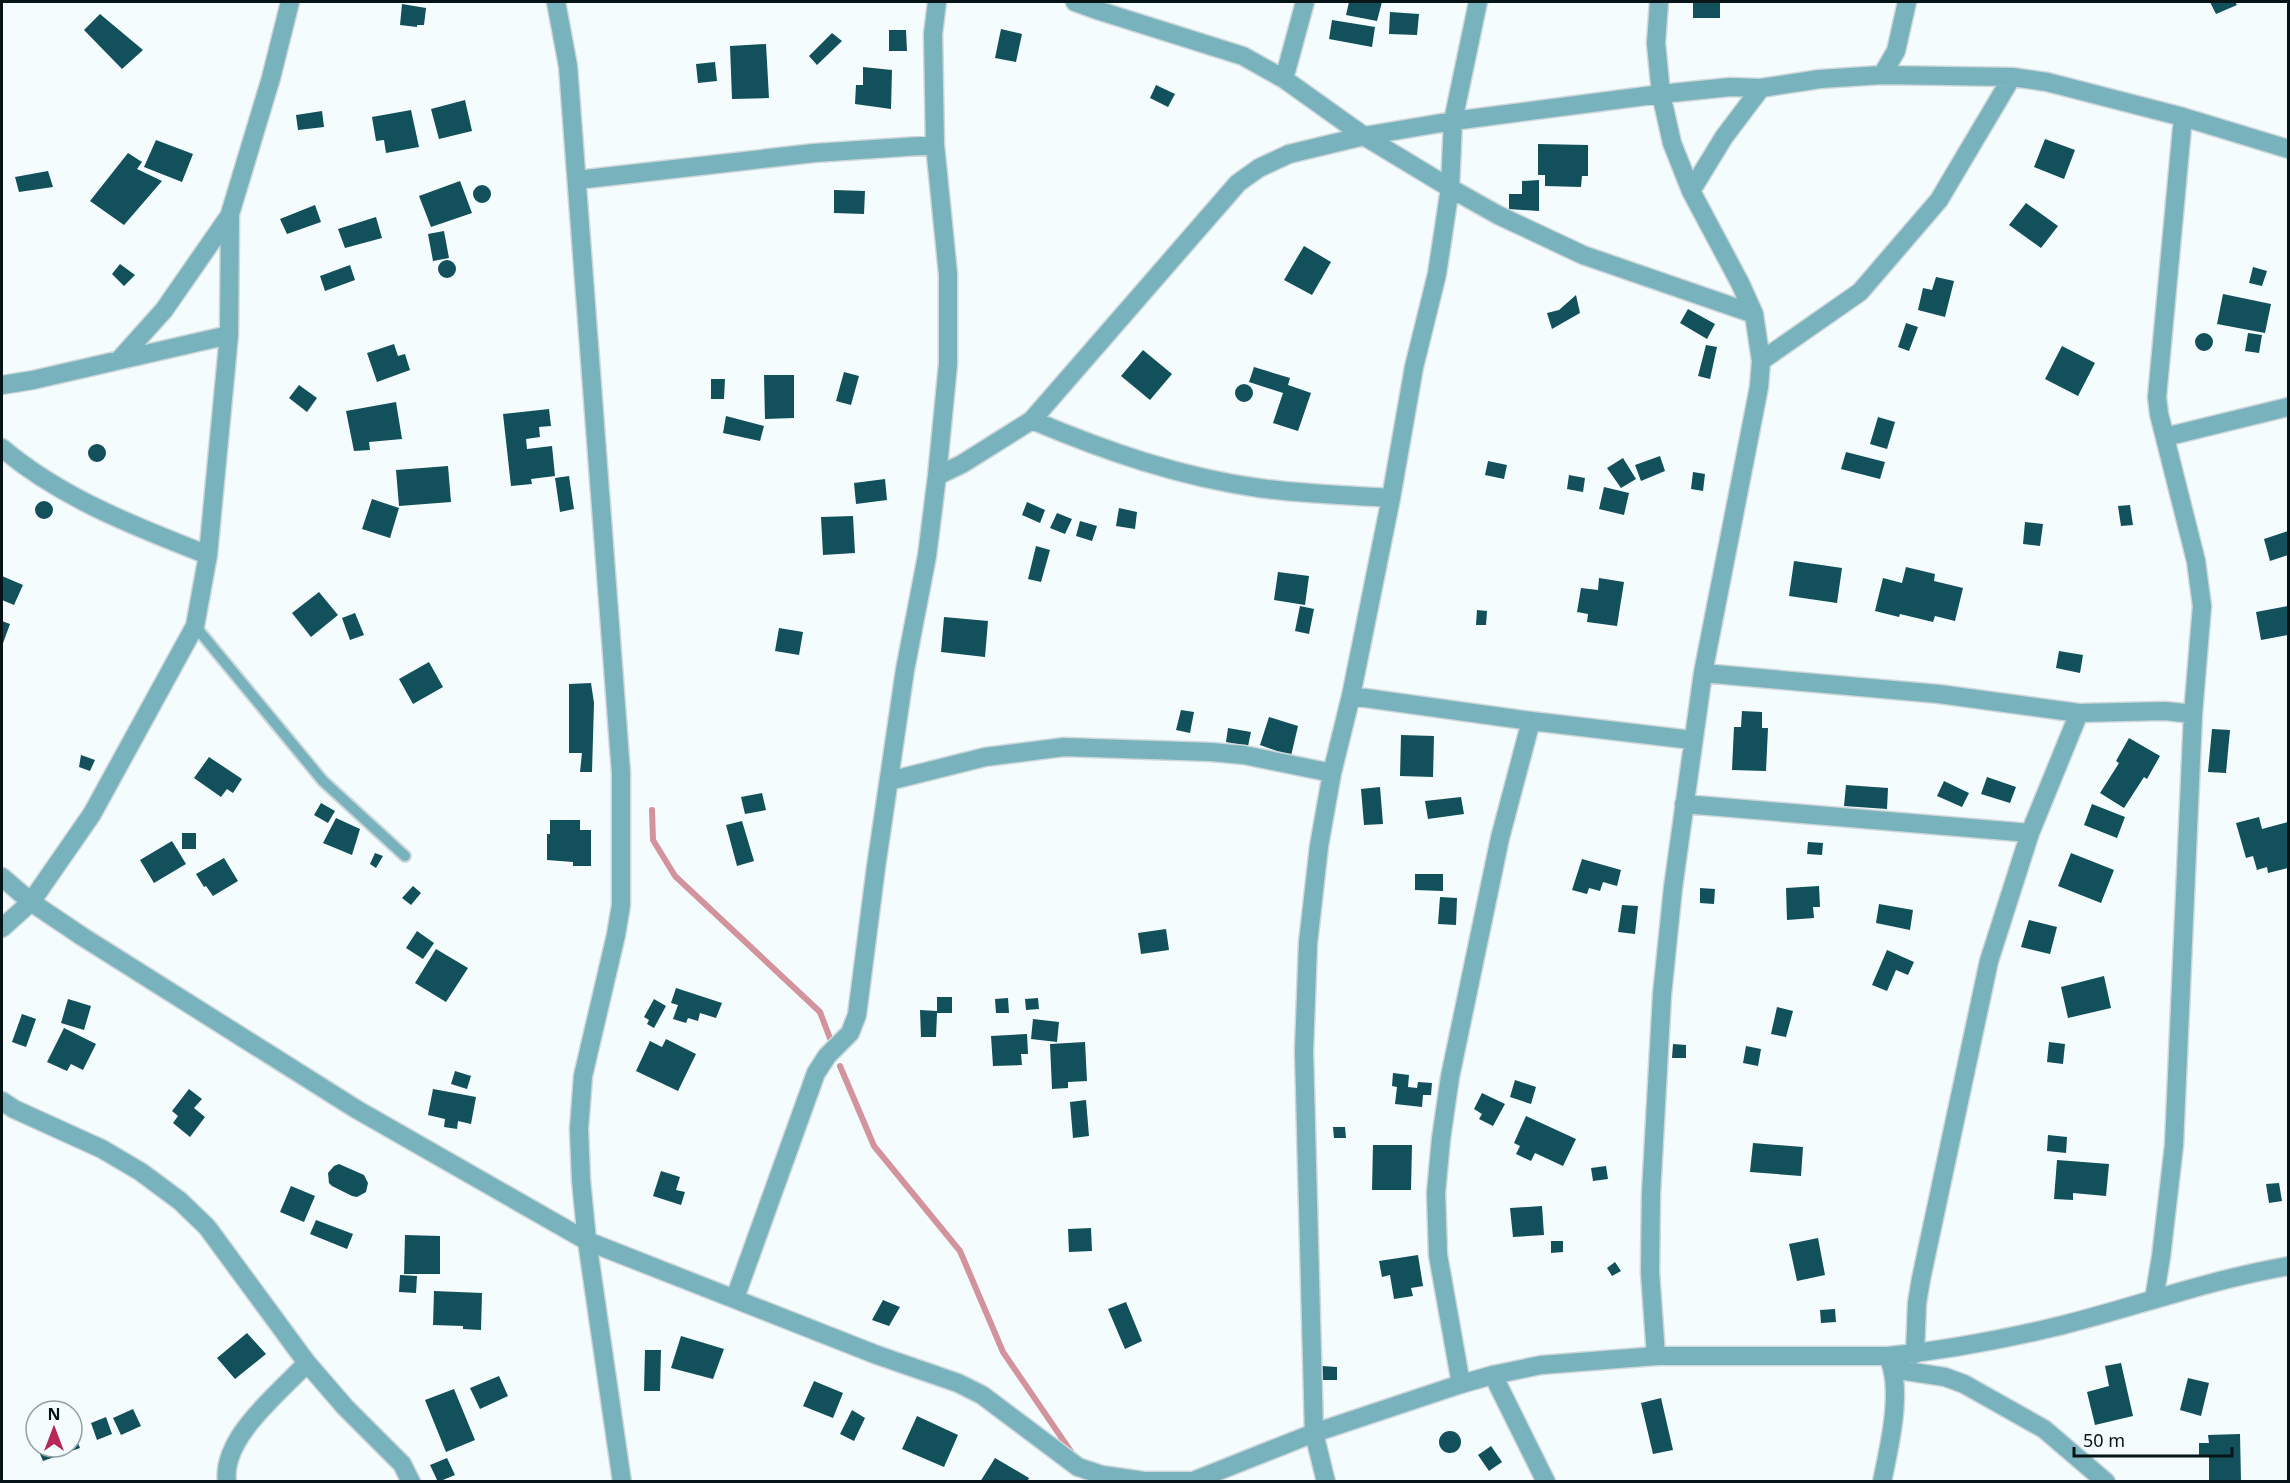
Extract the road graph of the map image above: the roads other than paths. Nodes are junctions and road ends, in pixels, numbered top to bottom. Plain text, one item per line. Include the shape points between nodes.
1 (290, 2) edge
2 (556, 2) edge
3 (937, 2) edge
4 (1075, 2) edge
5 (1305, 2) edge
6 (1478, 2) edge
7 (1659, 2) edge
8 (1907, 2) edge
9 (1882, 75) junction
10 (2012, 77) junction
11 (1284, 80) junction
12 (1761, 88) junction
13 (1660, 94) junction
14 (2183, 117) junction
15 (1453, 121) junction
16 (1364, 136) junction
17 (935, 145) junction
18 (2289, 149) edge
19 (577, 180) junction
20 (1450, 188) junction
21 (1690, 191) junction
22 (230, 214) junction
23 (1755, 314) junction
24 (230, 335) junction
25 (120, 359) junction
26 (1761, 361) junction
27 (2, 385) edge
28 (2289, 407) edge
29 (1032, 420) junction
30 (2165, 437) junction
31 (2, 448) edge
32 (937, 477) junction
33 (1391, 498) junction
34 (208, 555) junction
35 (195, 626) junction
36 (1703, 673) junction
37 (1351, 696) junction
38 (2079, 713) junction
39 (2193, 714) junction
40 (1531, 721) junction
41 (1692, 740) junction
42 (1332, 773) junction
43 (889, 781) junction
44 (1684, 804) junction
45 (2030, 833) junction
46 (405, 856) dead end
47 (2, 877) edge
48 (31, 902) junction
49 (2, 928) edge
50 (2, 1101) edge
51 (587, 1241) junction
52 (2289, 1266) edge
53 (735, 1298) junction
54 (2154, 1299) junction
55 (1915, 1354) junction
56 (1656, 1356) junction
57 (1891, 1362) junction
58 (307, 1363) junction
59 (1493, 1375) junction
60 (1461, 1384) junction
61 (1314, 1433) junction
62 (1193, 1481) edge
63 (227, 1482) edge
64 (411, 1482) edge
65 (622, 1482) edge
66 (1326, 1482) edge
67 (1546, 1482) edge
68 (1882, 1482) edge
69 (2106, 1482) edge

1 - 22 street
2 - 19 street via 568,66
3 - 17 street via 933,34
4 - 11 street via 1243,56
5 - 11 street
6 - 15 street
7 - 13 street via 1656,43
8 - 9 street via 1896,51
9 - 10 street
9 - 12 street
10 - 14 street via 2047,82
10 - 26 street via 1939,200 1860,292
11 - 16 street
12 - 13 street
12 - 21 street
13 - 15 street
13 - 21 street via 1672,143
14 - 18 street
14 - 30 street via 2157,397
15 - 16 street
15 - 20 street
16 - 20 street
16 - 29 street via 1290,154 1238,183
17 - 19 street via 814,153
17 - 32 street via 948,274 948,364
19 - 51 street via 621,773 621,904 583,1076 579,1129
20 - 23 street via 1583,255
20 - 33 street via 1437,274 1414,367
21 - 23 street
22 - 24 street
22 - 25 street via 164,310
23 - 26 street
24 - 25 street
24 - 34 street
25 - 27 street
26 - 36 street
28 - 30 street
29 - 32 street
29 - 33 street via 1124,457 1189,474 1259,488
30 - 39 street via 2196,561 2202,606
31 - 34 street via 64,491 130,525
32 - 43 street
33 - 37 street
34 - 35 street
35 - 46 lane via 323,781
35 - 48 street via 92,814
36 - 38 street via 1939,694
36 - 41 street
37 - 40 street
37 - 42 street
38 - 39 street
38 - 45 street
39 - 54 street via 2174,1145
40 - 41 street
40 - 60 street via 1500,838 1450,1077 1441,1139 1436,1193 1438,1255
41 - 44 street
42 - 43 street via 1244,755 1064,747 985,757
42 - 61 street via 1318,846 1308,943 1304,1051
43 - 53 street via 857,1015 850,1033 816,1073
44 - 45 street
44 - 56 street via 1662,995 1651,1194 1650,1272
45 - 55 street via 1989,961 1921,1279
47 - 48 street
48 - 49 street
48 - 51 street via 356,1109
50 - 58 street via 102,1149 180,1201 207,1227
51 - 53 street
51 - 65 street
52 - 54 street via 2251,1272
53 - 62 street via 958,1383 982,1395 1089,1472 1144,1480
54 - 55 street via 1986,1343
55 - 57 street
56 - 57 street
56 - 59 street via 1541,1365
57 - 68 street via 1894,1396
57 - 69 street via 1964,1384 2044,1429
58 - 63 street via 243,1429 225,1465
58 - 64 street via 402,1464
59 - 60 street
59 - 67 street
60 - 61 street
61 - 62 street
61 - 66 street

